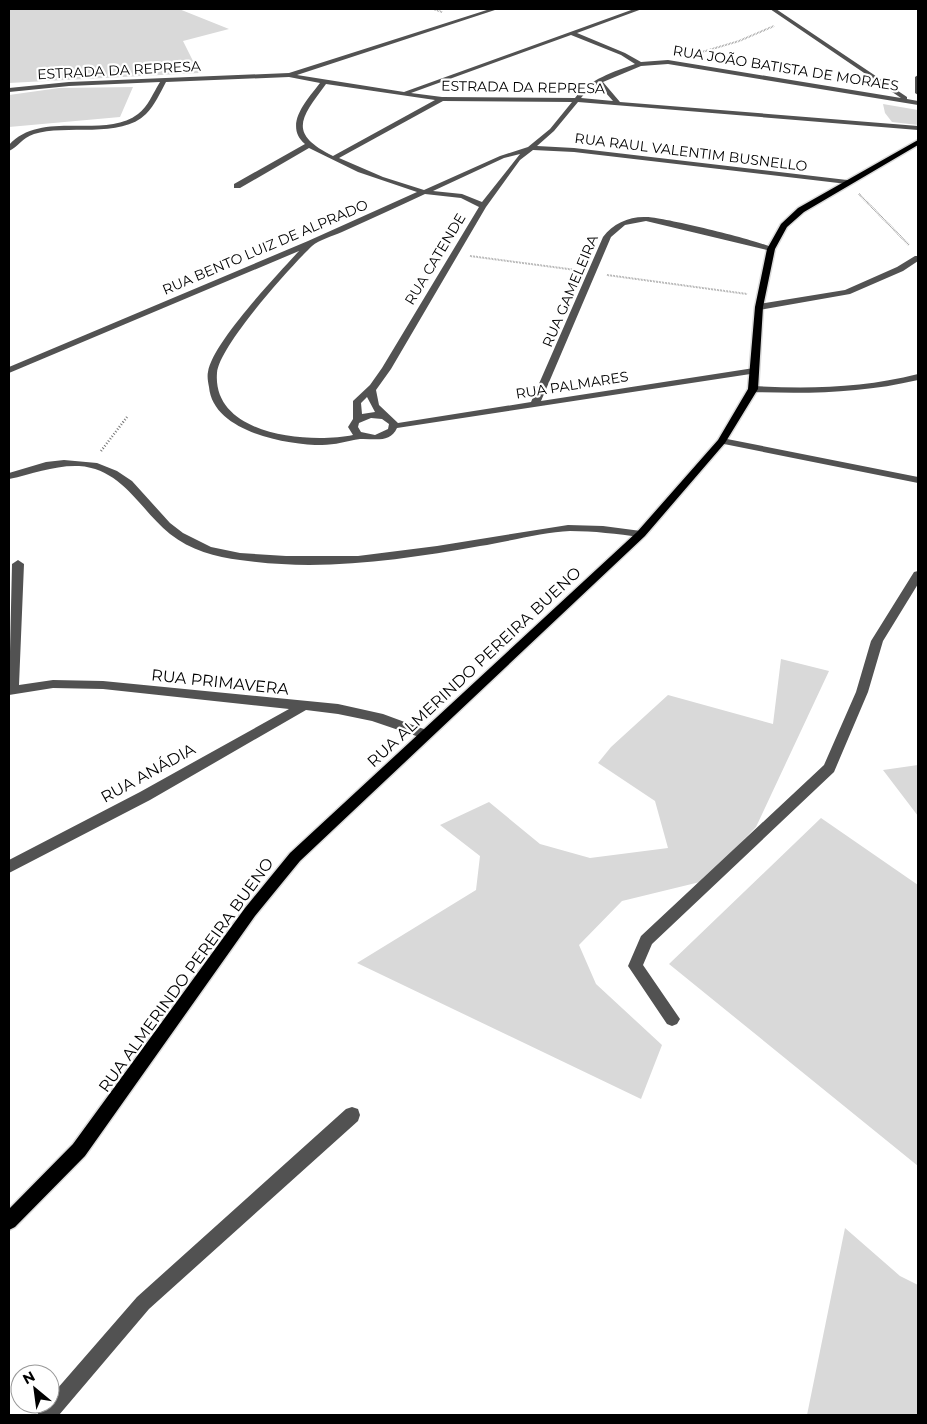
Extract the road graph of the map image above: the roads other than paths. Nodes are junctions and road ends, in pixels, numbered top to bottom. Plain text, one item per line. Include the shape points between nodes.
1 (495, 9) edge
2 (639, 9) edge
3 (773, 9) edge
4 (571, 33) junction
5 (640, 64) junction
6 (289, 76) junction
7 (918, 77) edge
8 (599, 81) junction
9 (163, 82) junction
10 (324, 82) junction
11 (9, 90) edge
12 (404, 92) junction
13 (918, 93) edge
14 (442, 99) junction
15 (576, 100) junction
16 (909, 101) junction
17 (617, 102) junction
18 (918, 103) edge
19 (918, 128) edge
20 (918, 142) edge
21 (309, 145) junction
22 (531, 148) junction
23 (9, 149) edge
24 (334, 158) junction
25 (847, 182) junction
26 (237, 186) dead end
27 (424, 192) junction
28 (483, 206) junction
29 (311, 243) junction
30 (771, 249) junction
31 (918, 258) edge
32 (759, 307) junction
33 (9, 370) edge
34 (754, 370) junction
35 (918, 376) edge
36 (371, 389) junction
37 (753, 389) junction
38 (535, 404) junction
39 (387, 417) junction
40 (358, 419) junction
41 (394, 426) junction
42 (362, 436) junction
43 (722, 441) junction
44 (9, 476) edge
45 (918, 480) edge
46 (641, 534) junction
47 (18, 564) dead end
48 (918, 575) edge
49 (11, 691) edge
50 (302, 707) junction
51 (425, 734) junction
52 (9, 867) edge
53 (672, 1019) dead end
54 (352, 1115) dead end
55 (9, 1221) edge
56 (47, 1415) edge

1 - 6 street
2 - 4 street
3 - 16 street
4 - 5 street
4 - 12 street
5 - 8 street, RUA JOÃO BATISTA DE MORAES
5 - 16 street, RUA JOÃO BATISTA DE MORAES via 668,62
6 - 9 street, ESTRADA DA REPRESA
6 - 10 street, ESTRADA DA REPRESA
7 - 13 street
8 - 15 street, RUA JOÃO BATISTA DE MORAES
8 - 17 street
9 - 11 street, ESTRADA DA REPRESA via 69,84
9 - 23 street via 146,111 138,118 113,125 39,131 16,140
10 - 12 street, ESTRADA DA REPRESA
10 - 21 street via 302,114 299,125 299,133
12 - 14 street, ESTRADA DA REPRESA
14 - 15 street, ESTRADA DA REPRESA
14 - 24 street
15 - 17 street, ESTRADA DA REPRESA
15 - 22 street, RUA JOÃO BATISTA DE MORAES via 552,130
16 - 18 street, RUA JOÃO BATISTA DE MORAES
17 - 19 street, ESTRADA DA REPRESA
20 - 25 main road, RUA ALMERINDO PEREIRA BUENO
21 - 24 street
21 - 26 street
22 - 25 street, RUA RAUL VALENTIM BUSNELLO via 574,150
22 - 27 street, RUA BENTO LUIZ DE ALPRADO via 502,157
22 - 28 street, RUA CATENDE via 518,159
24 - 27 street via 376,177
25 - 30 main road, RUA ALMERINDO PEREIRA BUENO via 792,217
27 - 28 street via 468,197
27 - 29 street, RUA BENTO LUIZ DE ALPRADO
28 - 36 street, RUA CATENDE
29 - 33 street, RUA BENTO LUIZ DE ALPRADO
29 - 42 street, RUA PALMARES via 237,328 223,349 212,371 213,390 221,406 244,425 264,433 285,439 319,442
30 - 32 main road, RUA ALMERINDO PEREIRA BUENO
30 - 38 street, RUA GAMELEIRA via 657,221 630,220 617,226 607,238
31 - 32 street via 847,292
32 - 34 main road, RUA ALMERINDO PEREIRA BUENO
34 - 37 main road, RUA ALMERINDO PEREIRA BUENO
34 - 38 street, RUA PALMARES
35 - 37 street via 854,390
36 - 39 street via 370,399
36 - 40 street, RUA CATENDE via 358,400
37 - 43 main road, RUA ALMERINDO PEREIRA BUENO
38 - 41 street, RUA PALMARES
39 - 40 street via 374,415
39 - 41 street
40 - 42 street via 353,427
41 - 42 street, RUA PALMARES via 383,436
43 - 45 street
43 - 46 main road, RUA ALMERINDO PEREIRA BUENO
44 - 46 street via 64,462 92,464 120,476 163,524 180,536 235,556 356,560 568,528
46 - 51 main road, RUA ALMERINDO PEREIRA BUENO
47 - 49 street
48 - 53 street via 877,641 862,692 829,768 646,940 635,966
49 - 50 street, RUA PRIMAVERA via 54,684 103,686
50 - 51 street, RUA PRIMAVERA via 365,713
50 - 52 street, RUA ANÁDIA via 145,796
51 - 55 main road, RUA ALMERINDO PEREIRA BUENO via 294,857 272,882 79,1150
54 - 56 street via 143,1304

